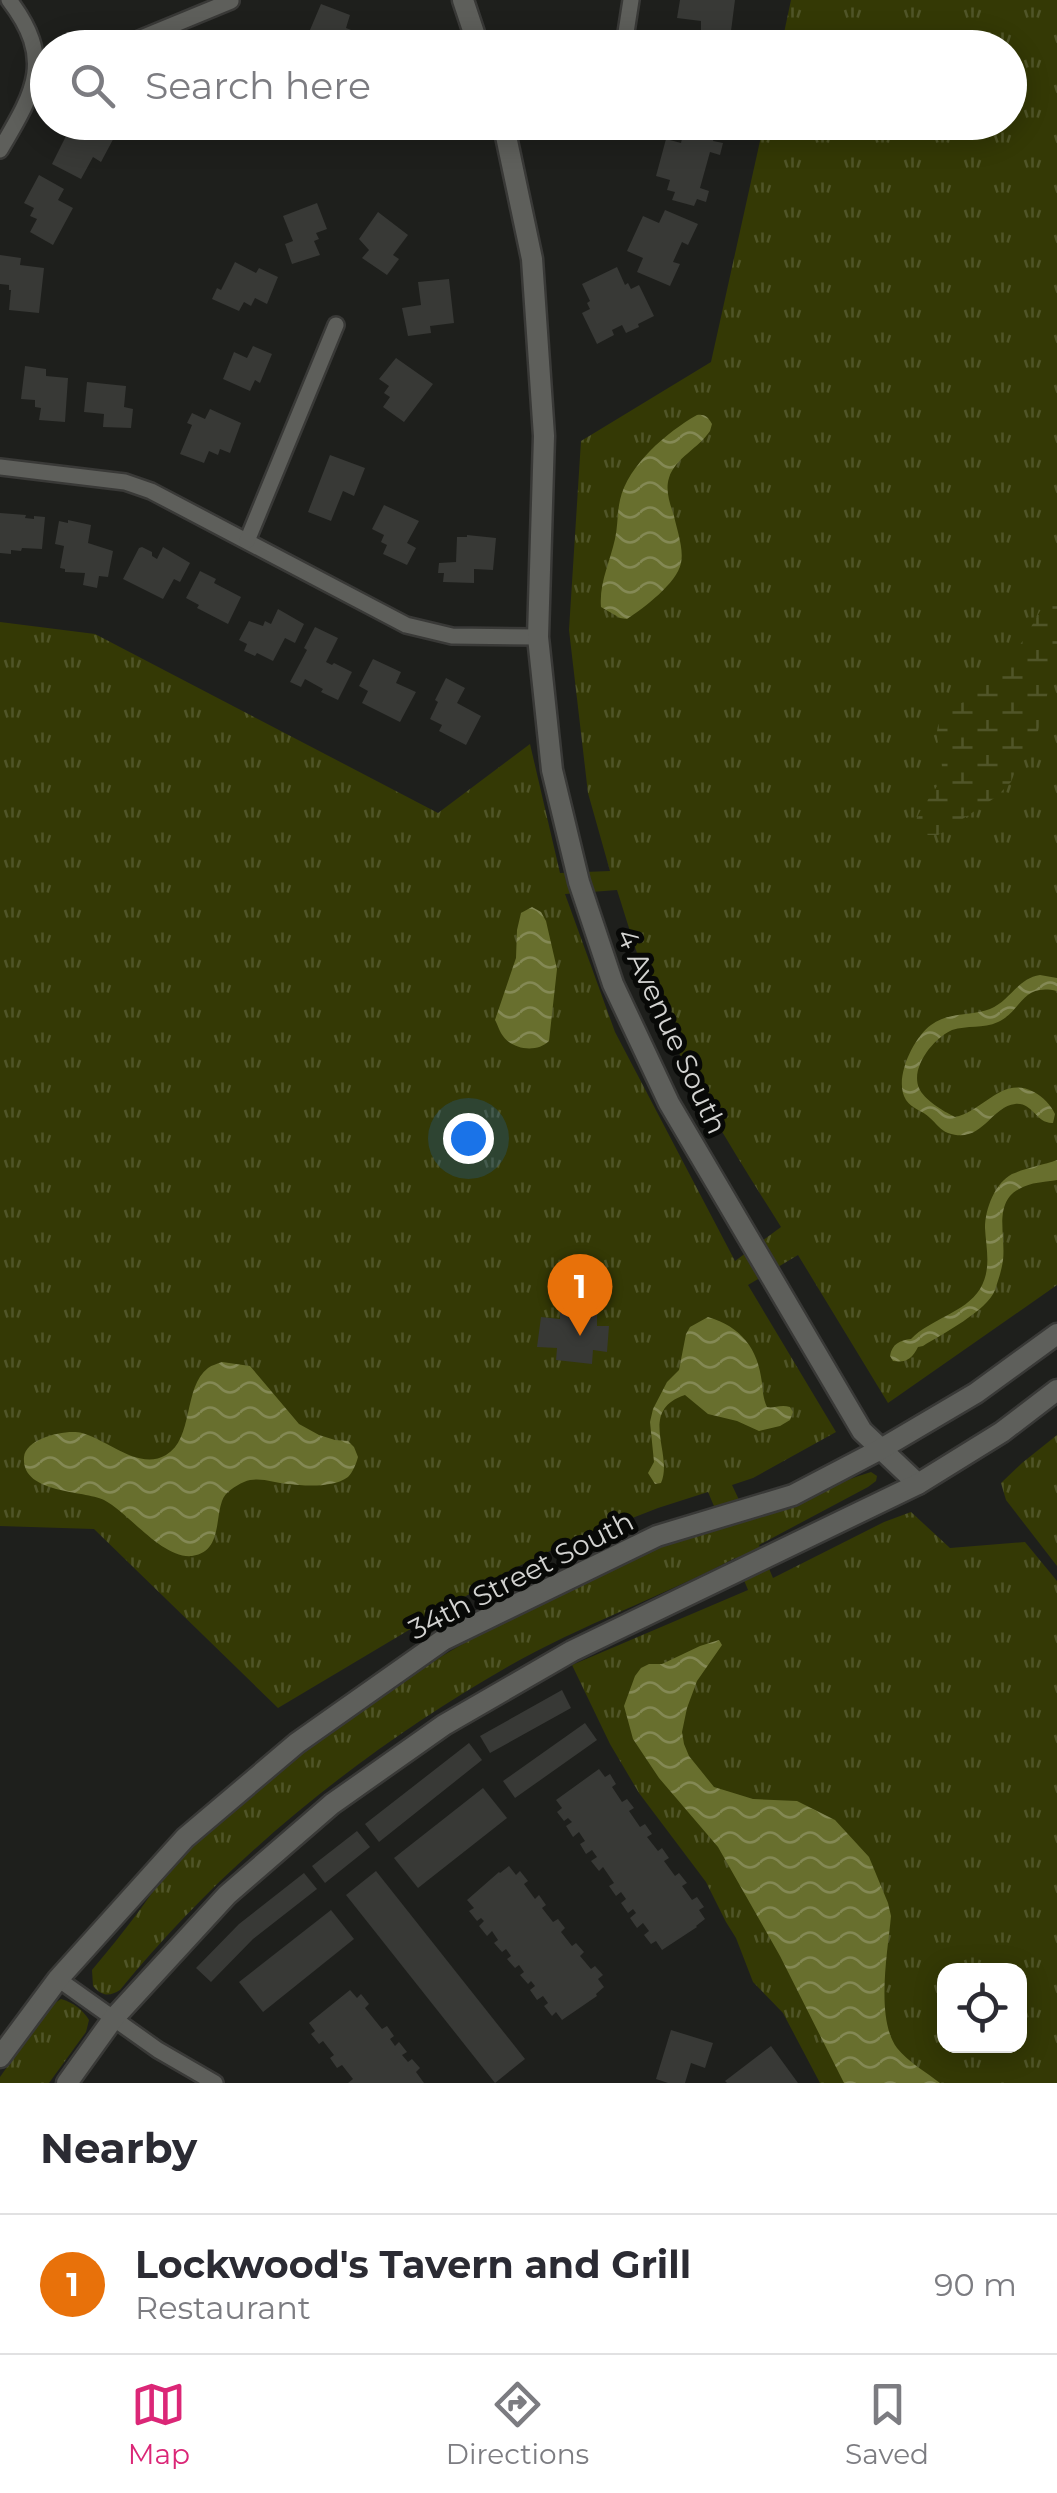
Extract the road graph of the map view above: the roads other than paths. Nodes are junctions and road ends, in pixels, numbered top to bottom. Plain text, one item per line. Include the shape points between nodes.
1 (9, 0) edge
2 (232, 0) edge
3 (463, 0) edge
4 (632, 0) edge
5 (160, 30) edge
6 (473, 30) edge
7 (627, 30) edge
8 (30, 35) edge
9 (30, 98) edge
10 (507, 140) edge
11 (0, 150) edge
12 (336, 325) dead end
13 (0, 467) edge
14 (247, 541) junction
15 (538, 636) junction
16 (1057, 1334) edge
17 (1057, 1390) edge
18 (881, 1449) junction
19 (918, 1484) junction
20 (58, 1979) junction
21 (113, 2019) junction
22 (0, 2058) edge
23 (68, 2083) edge
24 (215, 2083) edge

1 - 8 street
2 - 5 street
3 - 6 main road
4 - 7 street
9 - 11 street
10 - 15 main road, 4 Avenue South via 532,259 544,436
12 - 14 street
13 - 14 street via 125,482
14 - 15 street via 406,625 452,636
15 - 18 main road, 4 Avenue South via 552,770 579,882 614,984 697,1153 862,1431
16 - 18 main road, 34th Street South via 976,1394
17 - 19 main road
18 - 19 main road, 4 Avenue South
18 - 20 main road, 34th Street South via 793,1496 657,1536 443,1640 297,1743 185,1838
19 - 21 main road via 572,1651 444,1725 332,1804 227,1895
20 - 21 street
20 - 22 main road, 34th Street South
21 - 23 main road
21 - 24 street

